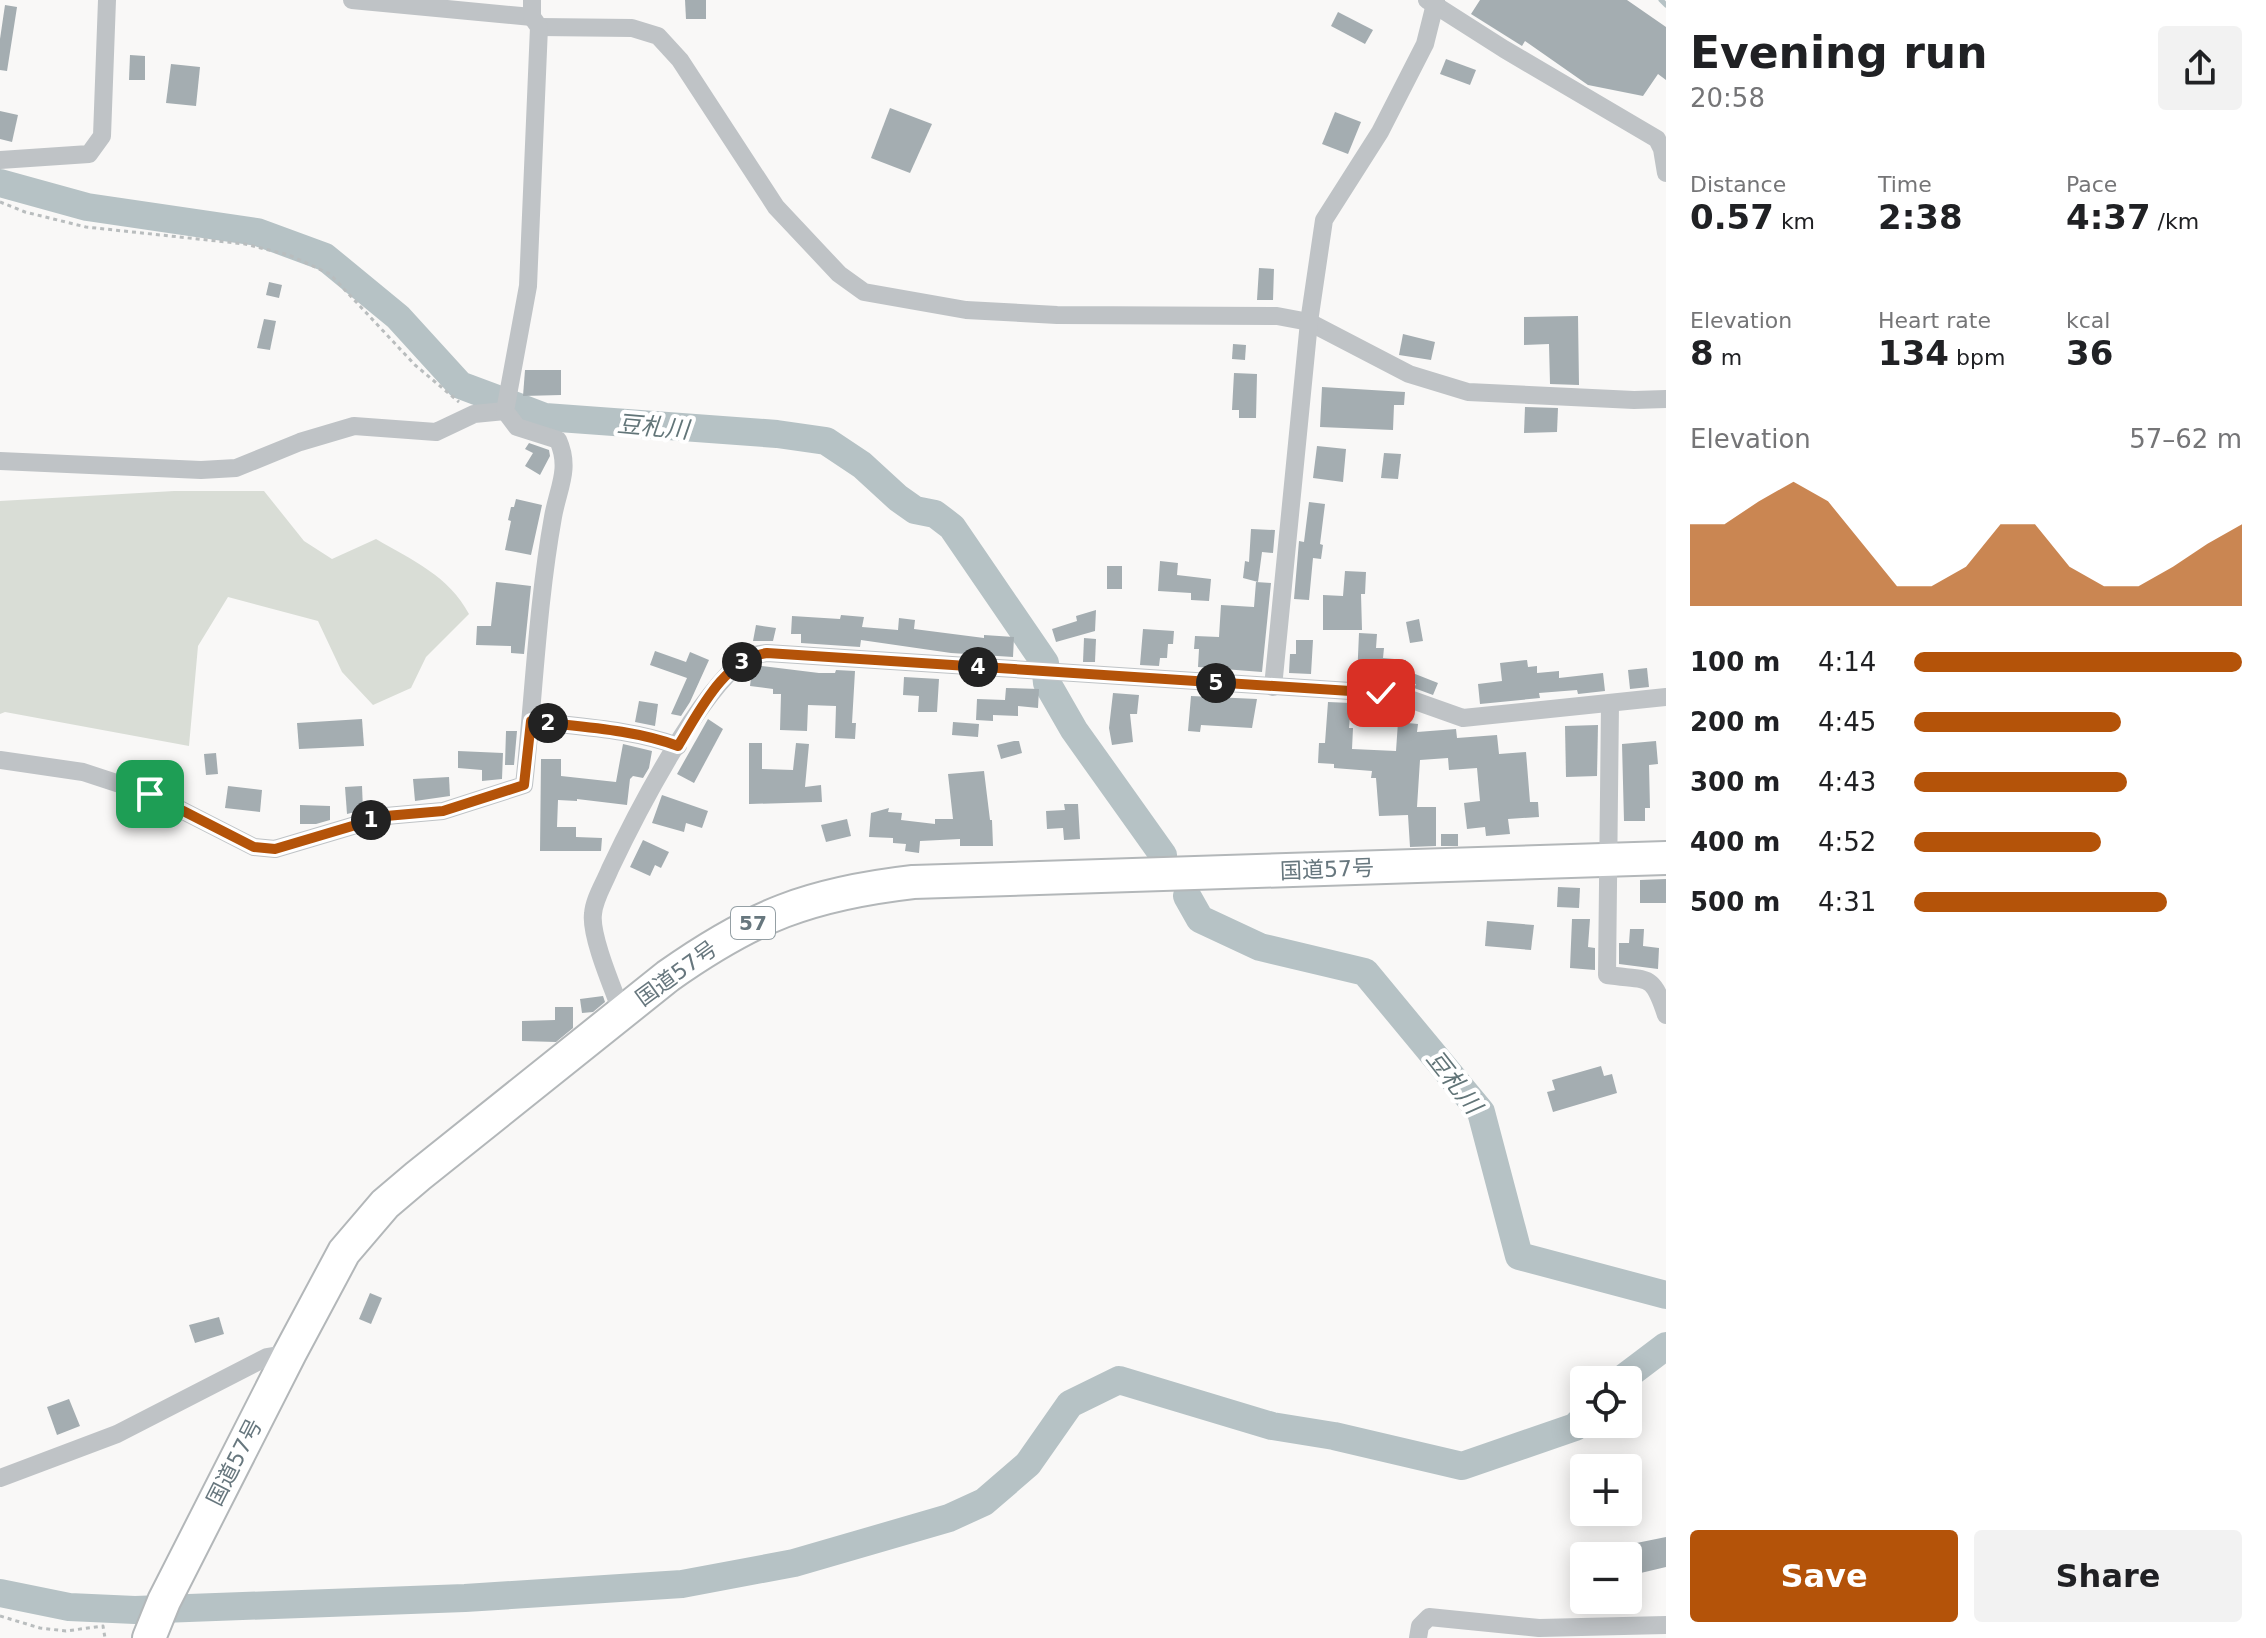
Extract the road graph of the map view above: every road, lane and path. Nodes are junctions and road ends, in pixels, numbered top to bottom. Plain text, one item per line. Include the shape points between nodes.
1 (107, 0) edge
2 (352, 0) edge
3 (1432, 1) edge
4 (535, 15) edge
5 (0, 160) edge
6 (1666, 173) edge
7 (0, 202) edge
8 (1309, 322) junction
9 (1666, 399) edge
10 (505, 411) junction
11 (474, 414) junction
12 (0, 461) edge
13 (1273, 687) junction
14 (1666, 697) edge
15 (1610, 704) junction
16 (531, 721) junction
17 (678, 746) junction
18 (0, 760) edge
19 (1666, 858) edge
20 (1608, 861) junction
21 (622, 1013) junction
22 (1666, 1015) edge
23 (290, 1353) junction
24 (0, 1478) edge
25 (0, 1616) edge
26 (155, 1623) edge
27 (1666, 1625) edge
28 (105, 1638) edge
29 (1418, 1638) edge

1 - 5 street via 102,136 89,154
2 - 4 street
3 - 6 street via 1657,139
3 - 8 street via 1425,44 1380,132 1324,220
4 - 8 street via 658,36 680,60 776,207 839,274 864,292 966,310 1277,316
4 - 10 street via 528,286
7 - 11 path via 86,227 245,244 289,255 330,274 415,365
8 - 9 street via 1409,374 1468,392
8 - 13 street
10 - 11 street
10 - 16 street via 517,427 558,440 565,455 535,646
11 - 12 street via 436,432 354,426 236,468
13 - 15 street via 1391,694 1463,718
13 - 17 street via 767,653 734,668
14 - 15 street
15 - 20 street
16 - 17 street via 622,732
16 - 18 street via 524,785 443,811 386,816 275,849 254,847 150,794 83,772
17 - 21 street via 595,902 592,917
19 - 20 highway, 国道57号 / 57
20 - 21 highway, 国道57号 / 57 via 1027,877 853,890 761,918 702,952
20 - 22 street via 1607,975 1657,987
21 - 23 highway, 国道57号 / 57 via 385,1204 344,1252
23 - 24 street via 267,1357 117,1434
23 - 26 highway, 国道57号 / 57
25 - 28 path via 66,1631 103,1626
27 - 29 street via 1539,1628 1429,1617

